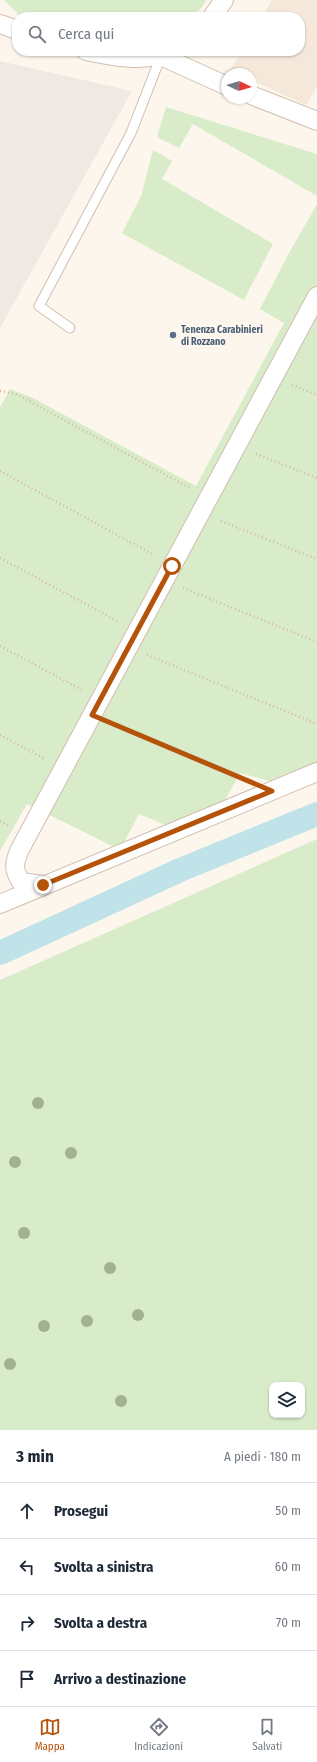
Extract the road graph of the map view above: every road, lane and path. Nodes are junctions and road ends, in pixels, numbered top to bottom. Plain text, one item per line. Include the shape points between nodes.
1 (224, 0) edge
2 (216, 12) edge
3 (0, 24) edge
4 (12, 28) edge
5 (124, 56) edge
6 (152, 56) edge
7 (165, 56) edge
8 (170, 56) edge
9 (221, 83) edge
10 (257, 97) edge
11 (316, 119) edge
12 (317, 296) edge
13 (70, 328) dead end
14 (273, 377) junction
15 (0, 391) edge
16 (317, 395) edge
17 (237, 446) junction
18 (0, 471) edge
19 (317, 478) edge
20 (205, 505) junction
21 (0, 558) edge
22 (317, 559) edge
23 (168, 573) junction
24 (137, 632) junction
25 (317, 642) edge
26 (0, 646) edge
27 (128, 648) junction
28 (96, 708) junction
29 (317, 724) edge
30 (0, 735) edge
31 (63, 769) junction
32 (317, 772) edge
33 (272, 791) junction
34 (43, 885) junction
35 (0, 904) edge

1 - 2 street
3 - 4 street
5 - 6 street
7 - 13 lane via 132,133 39,306
8 - 9 street
10 - 11 street
12 - 14 street
14 - 16 path
14 - 17 street
15 - 20 path via 16,394
17 - 19 path
17 - 20 street
18 - 23 path
20 - 22 path
20 - 23 street
21 - 24 path
23 - 24 street
23 - 25 path
24 - 27 street
26 - 28 path
27 - 28 street
27 - 29 path
28 - 31 street
28 - 33 path
30 - 31 path
31 - 34 street via 15,861 15,872 21,882
32 - 33 street
33 - 34 street
34 - 35 street

